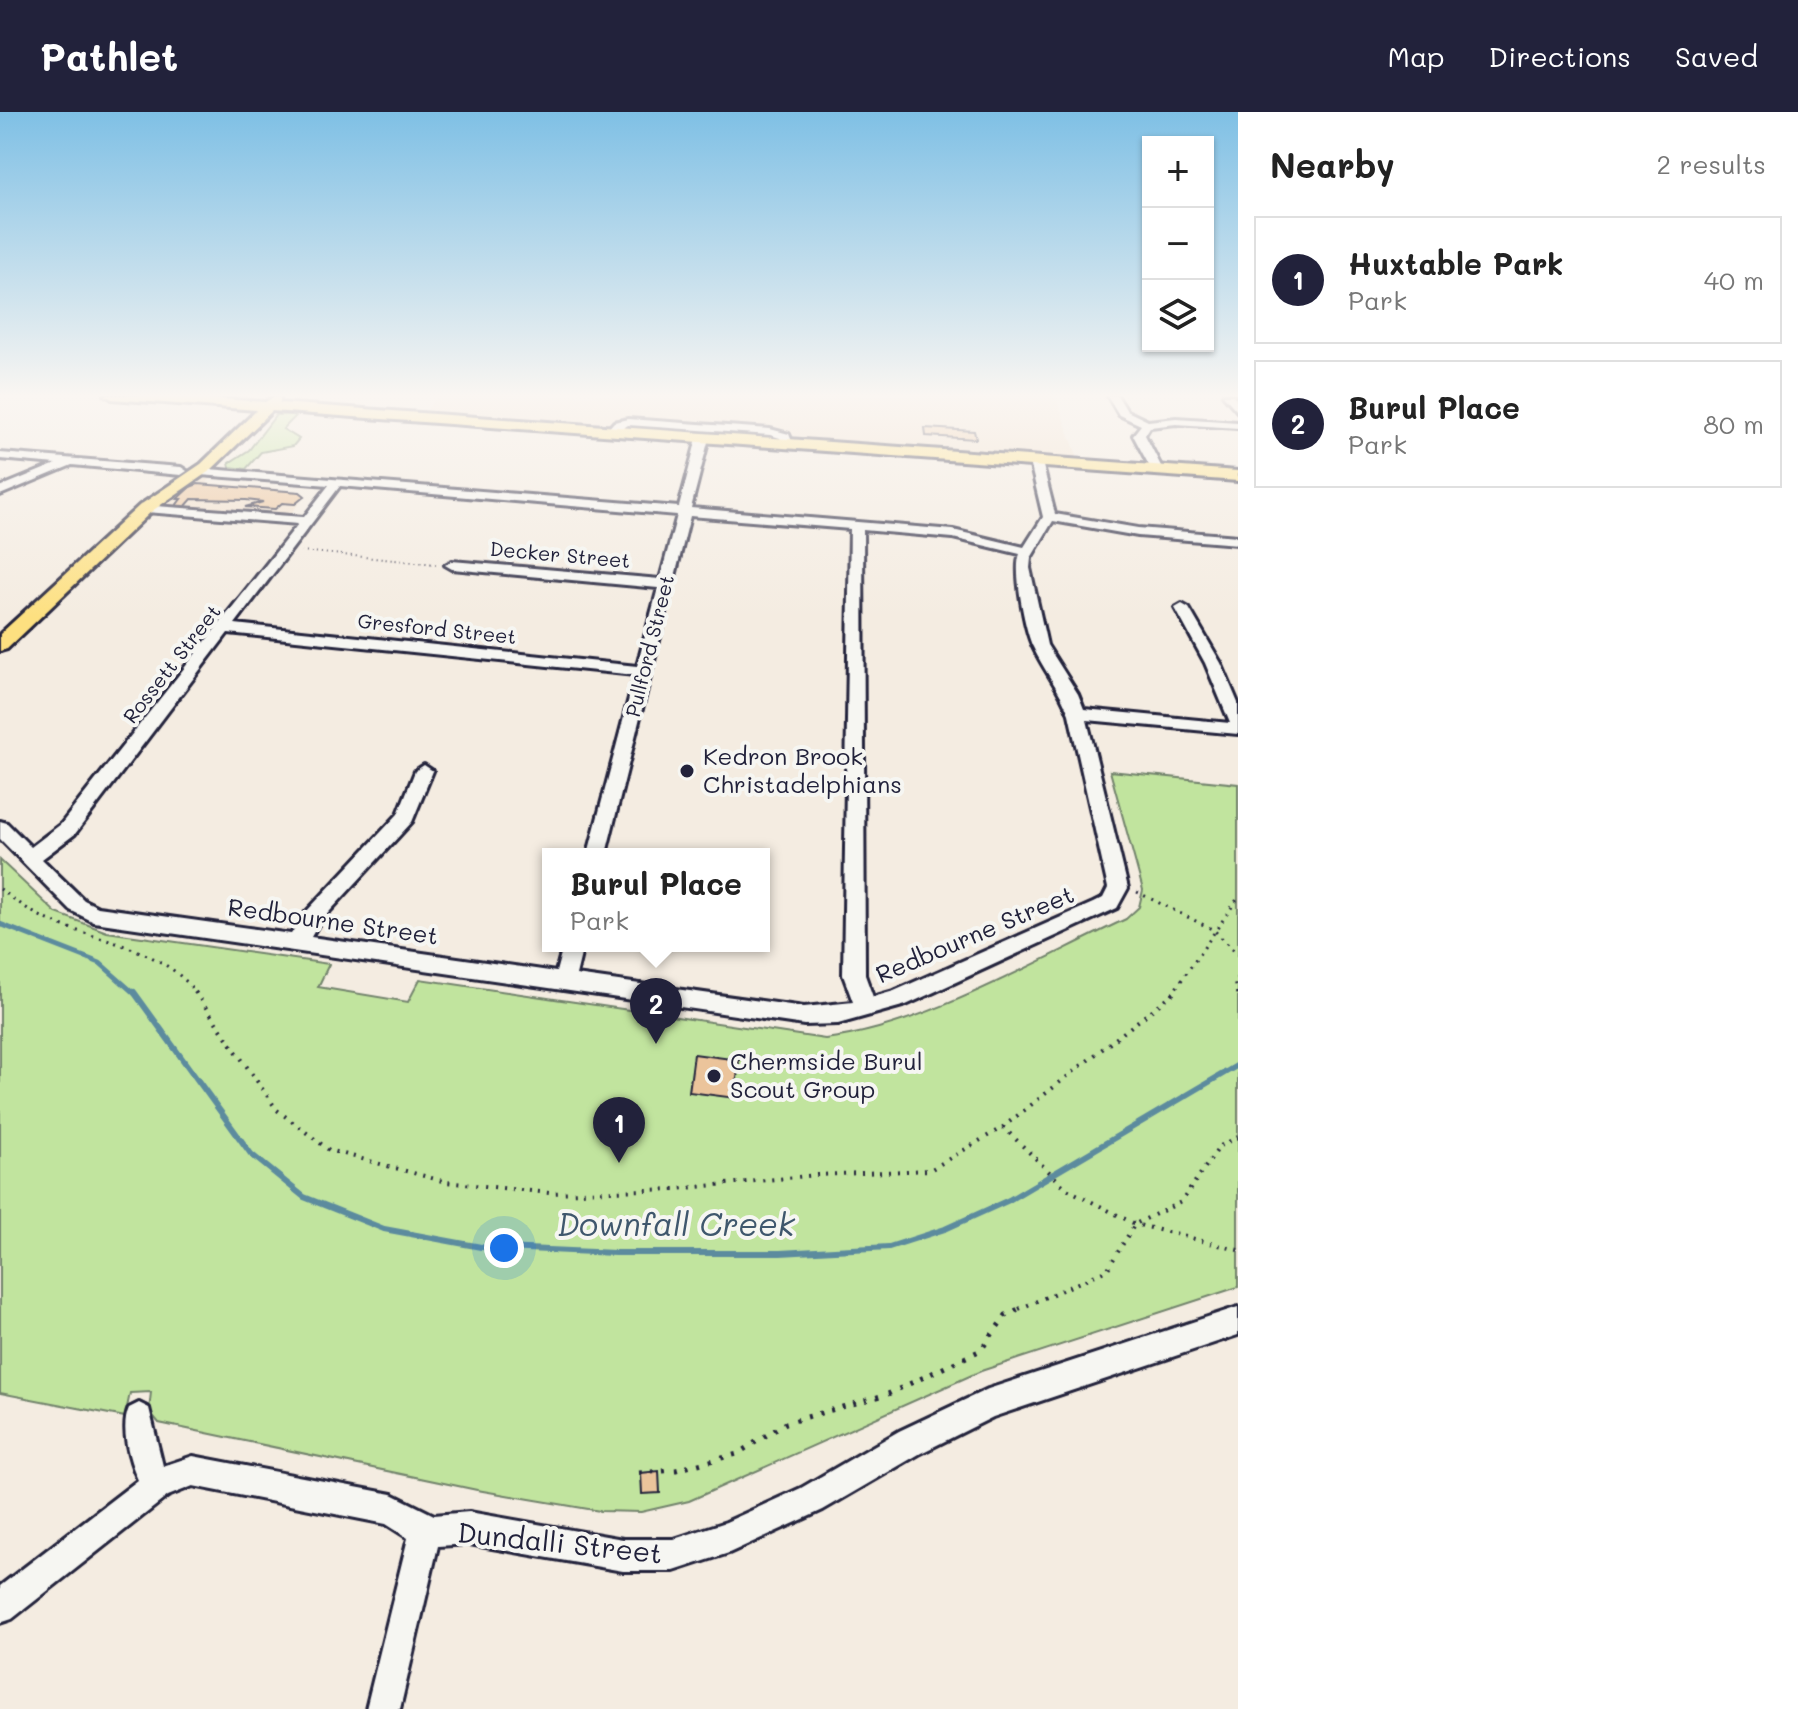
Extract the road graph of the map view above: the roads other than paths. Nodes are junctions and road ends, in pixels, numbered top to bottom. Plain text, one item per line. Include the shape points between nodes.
1 (51, 470) edge
2 (163, 470) edge
3 (695, 470) edge
4 (1038, 470) edge
5 (1150, 470) edge
6 (1157, 470) joint
7 (181, 471) joint
8 (200, 471) joint
9 (1238, 476) edge
10 (336, 484) junction
11 (0, 491) edge
12 (146, 508) junction
13 (684, 512) junction
14 (1049, 517) junction
15 (309, 521) junction
16 (857, 526) junction
17 (1238, 540) edge
18 (1028, 552) junction
19 (452, 565) road end
20 (665, 584) junction
21 (1182, 608) dead end
22 (226, 628) junction
23 (0, 645) edge
24 (643, 671) junction
25 (1077, 714) junction
26 (1238, 722) edge
27 (1238, 729) edge
28 (424, 771) dead end
29 (0, 828) edge
30 (599, 848) edge
31 (29, 859) junction
32 (297, 942) junction
33 (571, 952) edge
34 (564, 981) junction
35 (866, 1008) junction
36 (1238, 1321) edge
37 (139, 1418) dead end
38 (157, 1485) junction
39 (426, 1529) junction
40 (0, 1607) edge
41 (383, 1709) edge

1 - 11 street
2 - 7 street
3 - 13 street, Pullford Street
4 - 14 street
5 - 6 main road
6 - 9 main road
7 - 12 main road via 148,500
8 - 10 street
8 - 12 main road
10 - 13 street
10 - 15 street, Rossett Street
12 - 15 street
12 - 23 main road
13 - 16 street
13 - 20 street, Pullford Street
14 - 17 street via 1138,532
14 - 18 street
15 - 22 street, Rossett Street
16 - 18 street via 965,535
16 - 35 street via 854,975
18 - 25 street via 1023,568 1039,645
19 - 20 street, Decker Street
20 - 24 street, Pullford Street
21 - 26 street
22 - 24 street, Gresford Street
22 - 31 street, Rossett Street via 68,829
24 - 30 street, Pullford Street
25 - 27 street
25 - 35 street, Redbourne Street via 1118,888 1110,903 919,990
28 - 32 street via 406,817 318,910
29 - 31 street, Redbourne Street
31 - 32 street, Redbourne Street via 84,910
32 - 34 street, Redbourne Street
33 - 34 street
34 - 35 street, Redbourne Street via 816,1017
36 - 39 street, Dundalli Street via 988,1404 812,1499 729,1537 674,1555 623,1555 469,1528
37 - 38 street via 146,1463
38 - 39 street, Dundalli Street via 181,1473 204,1471 392,1510
38 - 40 street, Dundalli Street
39 - 41 street

